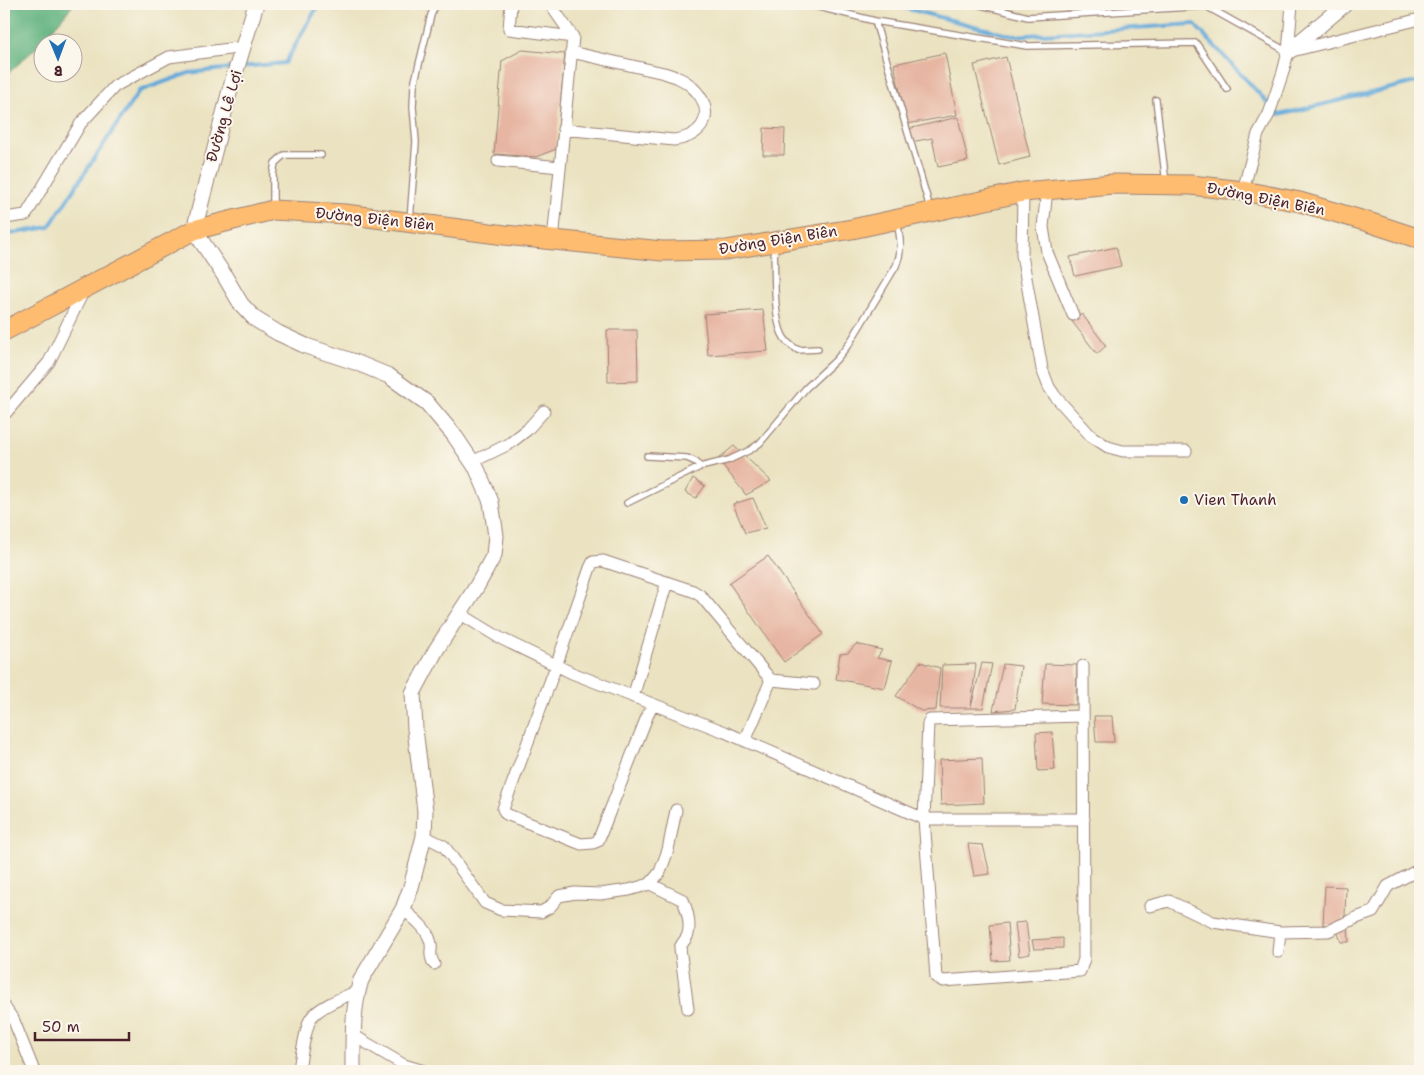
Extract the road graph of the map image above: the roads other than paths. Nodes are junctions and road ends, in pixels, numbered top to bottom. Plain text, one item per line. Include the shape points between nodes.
1 (256, 4) edge
2 (436, 4) edge
3 (511, 4) edge
4 (550, 4) edge
5 (808, 4) edge
6 (977, 4) edge
7 (1292, 4) edge
8 (1345, 4) edge
9 (1420, 19) edge
10 (875, 21) junction
11 (573, 37) junction
12 (244, 47) junction
13 (571, 52) junction
14 (1288, 52) junction
15 (1227, 89) dead end
16 (1156, 100) dead end
17 (563, 129) junction
18 (321, 155) dead end
19 (498, 161) dead end
20 (560, 167) junction
21 (1166, 185) junction
22 (1047, 190) junction
23 (1243, 191) junction
24 (1023, 192) junction
25 (273, 210) junction
26 (930, 211) junction
27 (4, 218) edge
28 (897, 219) junction
29 (410, 222) junction
30 (194, 230) junction
31 (1420, 239) edge
32 (553, 240) junction
33 (774, 242) junction
34 (84, 288) junction
35 (1073, 315) dead end
36 (4, 331) edge
37 (818, 349) dead end
38 (544, 411) dead end
39 (4, 415) edge
40 (1186, 451) dead end
41 (647, 456) dead end
42 (472, 462) junction
43 (700, 468) junction
44 (627, 503) dead end
45 (666, 582) junction
46 (459, 613) junction
47 (556, 666) junction
48 (1083, 666) dead end
49 (771, 680) junction
50 (814, 684) dead end
51 (633, 697) junction
52 (652, 704) junction
53 (1083, 716) junction
54 (746, 741) junction
55 (676, 810) dead end
56 (924, 819) junction
57 (1084, 819) junction
58 (424, 836) junction
59 (1420, 869) edge
60 (650, 884) junction
61 (1150, 906) dead end
62 (403, 909) junction
63 (1280, 932) junction
64 (1278, 952) dead end
65 (434, 964) dead end
66 (358, 991) junction
67 (4, 1006) edge
68 (688, 1009) dead end
69 (353, 1035) junction
70 (34, 1071) edge
71 (299, 1071) edge
72 (353, 1071) edge
73 (424, 1071) edge

1 - 12 street, Đường Lê Lợi
2 - 29 lane via 414,85 416,142
3 - 11 street via 509,29
4 - 11 street
5 - 10 lane
6 - 14 lane via 1028,17 1206,6
7 - 14 street
8 - 14 street
9 - 14 street
10 - 15 lane via 1027,46 1196,43
10 - 26 lane
11 - 13 street
12 - 27 street via 169,57 116,86 81,122 26,215
12 - 30 street, Đường Lê Lợi
13 - 17 street
13 - 17 street via 664,72 678,78 692,86 704,102 706,117 695,133 674,140
14 - 23 street via 1269,114 1258,134
16 - 21 lane
17 - 20 street
18 - 25 lane via 284,155 276,163
19 - 20 street
20 - 32 street
21 - 22 main road, Đường Điện Biên via 1113,184
21 - 23 main road, Đường Điện Biên
22 - 24 main road, Đường Điện Biên
22 - 35 street via 1043,227 1047,252
23 - 31 main road, Đường Điện Biên via 1300,202
24 - 26 main road, Đường Điện Biên
24 - 40 street via 1022,255 1042,369 1049,387 1091,436 1108,447 1123,451
25 - 29 main road, Đường Điện Biên
25 - 30 main road, Đường Điện Biên
26 - 28 main road, Đường Điện Biên
28 - 33 main road, Đường Điện Biên
28 - 43 lane via 900,257 849,344 806,388 760,443 729,460
29 - 32 main road, Đường Điện Biên
30 - 34 main road, Đường Điện Biên
30 - 42 street via 241,304 255,319 306,346 389,376 427,403
32 - 33 main road, Đường Điện Biên via 662,251 726,250
33 - 37 lane via 776,301 781,333 798,350
34 - 36 main road, Đường Điện Biên
34 - 39 street via 49,362
38 - 42 street via 509,444
41 - 43 lane via 687,458
42 - 46 street via 491,502 496,536 494,555
43 - 44 lane
45 - 47 street via 603,561 593,562
45 - 49 street via 702,596
45 - 51 street
46 - 47 street
46 - 58 street via 413,693 426,811
47 - 51 street
47 - 52 street via 503,808 506,814 556,834 582,844 598,841
48 - 53 street
49 - 50 street
49 - 54 street
51 - 52 street
52 - 54 street
53 - 56 street via 930,720
53 - 57 street
54 - 56 street
55 - 60 street via 668,850 660,872
56 - 57 street
56 - 57 street via 936,976 951,982 1080,971 1084,959
58 - 60 street via 444,846 486,902 501,910 541,912 559,896 600,894
58 - 62 street
59 - 63 street via 1388,886 1373,912 1328,931
60 - 68 street via 684,900 688,912 688,933 680,948
61 - 63 street via 1169,901 1213,922
62 - 65 street via 429,938 430,957
62 - 66 street via 361,980
63 - 64 street
66 - 69 street
66 - 71 street via 332,1002 311,1019
67 - 70 street via 14,1021
69 - 72 street
69 - 73 street via 404,1066

